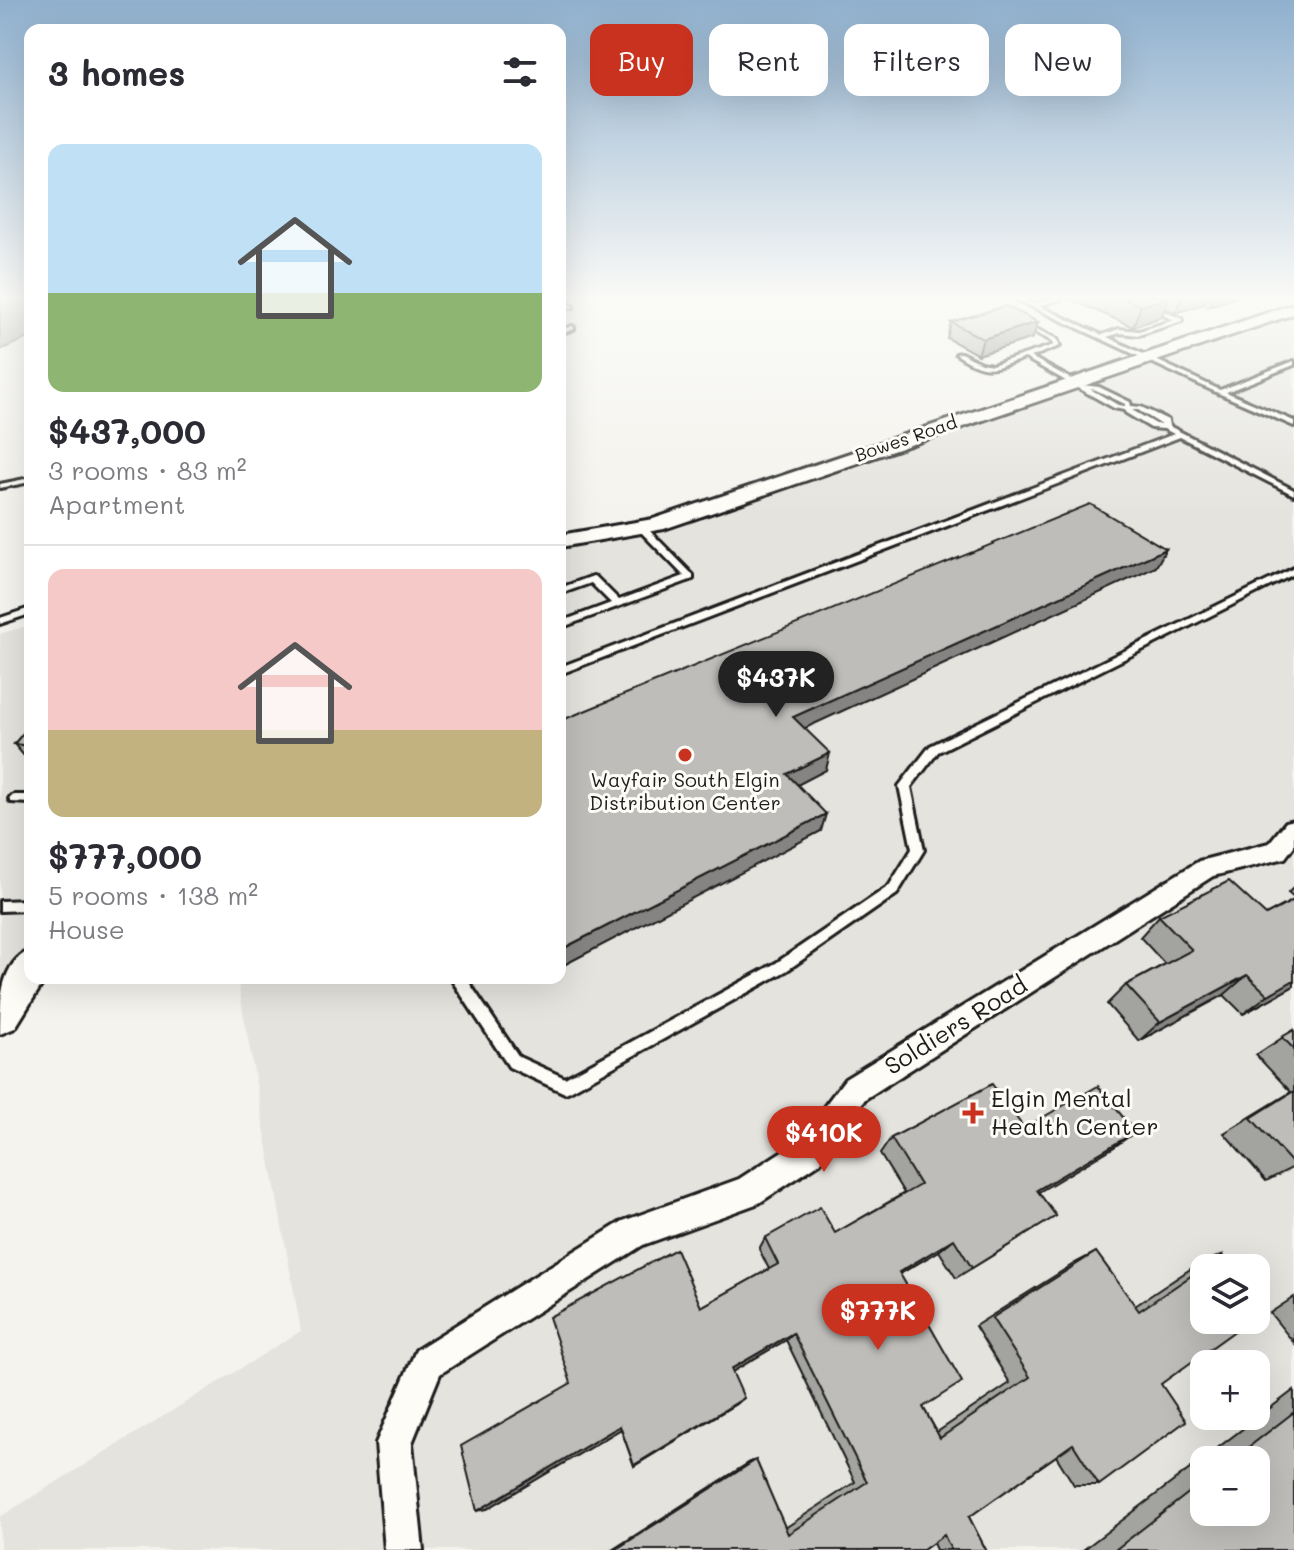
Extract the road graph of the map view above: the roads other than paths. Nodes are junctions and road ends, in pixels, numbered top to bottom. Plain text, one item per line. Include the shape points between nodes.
1 (1049, 368) edge
2 (1120, 368) edge
3 (1168, 368) edge
4 (1280, 368) edge
5 (1080, 384) junction
6 (1220, 392) junction
7 (1294, 424) edge
8 (1180, 434) junction
9 (24, 481) edge
10 (0, 486) edge
11 (1294, 493) edge
12 (642, 528) junction
13 (566, 540) edge
14 (1294, 571) edge
15 (566, 589) edge
16 (617, 604) junction
17 (24, 613) edge
18 (0, 621) edge
19 (566, 623) edge
20 (566, 669) edge
21 (15, 799) dead end
22 (24, 799) edge
23 (1294, 829) edge
24 (24, 905) edge
25 (0, 906) edge
26 (24, 978) edge
27 (462, 984) edge
28 (0, 1014) edge
29 (404, 1550) edge

1 - 5 lane
2 - 5 street, Bowes Road
3 - 6 lane
4 - 6 lane
5 - 8 lane via 1116,407
5 - 12 street, Bowes Road
6 - 7 lane
8 - 11 lane
8 - 20 lane
9 - 10 lane
12 - 13 street, Bowes Road
12 - 16 lane via 690,577
14 - 27 lane via 934,749 905,786 918,850 893,890 781,967 565,1086 514,1062
15 - 16 lane via 593,579
16 - 19 lane
17 - 18 lane
21 - 22 lane
23 - 29 street, Soldiers Road via 1277,851 1207,868 855,1089 809,1152 748,1192 634,1232 428,1362 394,1443
24 - 25 lane
26 - 28 main road

